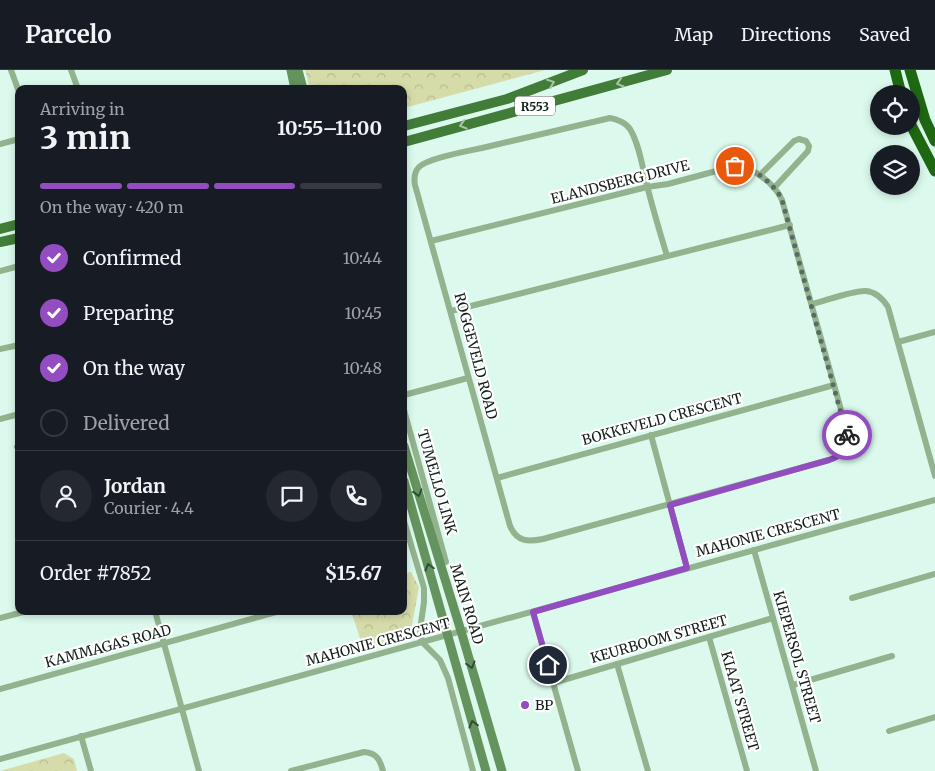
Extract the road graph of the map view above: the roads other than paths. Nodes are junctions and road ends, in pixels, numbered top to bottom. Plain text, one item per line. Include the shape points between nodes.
1 (11, 70) edge
2 (71, 70) edge
3 (291, 70) edge
4 (298, 70) edge
5 (583, 70) edge
6 (667, 70) edge
7 (895, 70) edge
8 (910, 70) edge
9 (16, 85) edge
10 (77, 85) edge
11 (295, 85) edge
12 (302, 85) edge
13 (899, 85) edge
14 (407, 125) edge
15 (917, 135) edge
16 (15, 140) edge
17 (407, 141) edge
18 (935, 141) edge
19 (0, 144) edge
20 (935, 171) edge
21 (760, 175) junction
22 (647, 187) junction
23 (774, 188) junction
24 (15, 225) edge
25 (790, 225) junction
26 (0, 229) edge
27 (15, 239) edge
28 (0, 242) edge
29 (431, 242) junction
30 (667, 256) junction
31 (15, 267) edge
32 (0, 271) edge
33 (812, 304) junction
34 (451, 311) junction
35 (935, 332) edge
36 (898, 342) junction
37 (15, 346) edge
38 (0, 349) edge
39 (468, 378) junction
40 (834, 385) junction
41 (407, 394) edge
42 (15, 415) edge
43 (0, 419) edge
44 (407, 421) edge
45 (651, 435) junction
46 (407, 456) edge
47 (935, 476) edge
48 (497, 478) junction
49 (407, 492) edge
50 (935, 500) edge
51 (670, 505) junction
52 (407, 531) edge
53 (754, 550) junction
54 (446, 562) dead end
55 (687, 568) junction
56 (935, 574) edge
57 (852, 598) dead end
58 (533, 612) junction
59 (15, 614) edge
60 (155, 615) edge
61 (266, 615) edge
62 (0, 618) edge
63 (773, 618) junction
64 (461, 632) junction
65 (448, 635) junction
66 (710, 637) junction
67 (422, 642) junction
68 (164, 643) junction
69 (892, 656) dead end
70 (617, 664) junction
71 (553, 683) junction
72 (793, 685) junction
73 (0, 689) edge
74 (182, 709) junction
75 (935, 718) edge
76 (889, 731) dead end
77 (82, 736) junction
78 (0, 759) edge
79 (300, 770) edge
80 (91, 771) edge
81 (199, 771) edge
82 (290, 771) edge
83 (383, 771) edge
84 (473, 771) edge
85 (486, 771) edge
86 (502, 771) edge
87 (578, 771) edge
88 (648, 771) edge
89 (747, 771) edge
90 (816, 771) edge

1 - 9 street
2 - 10 street
3 - 11 main road
4 - 12 main road
14 -> 5 main road, R553 via 507,98
6 -> 17 main road, R553
7 - 13 highway
8 - 18 highway
15 - 20 highway
16 - 19 street
21 - 22 street, ELANDSBERG DRIVE via 748,168 735,166
21 - 23 street, ELANDSBERG DRIVE
21 - 23 street via 794,141 806,141 808,151
22 - 29 street, ELANDSBERG DRIVE
22 - 29 street, ROGGEVELD ROAD via 631,131 610,118 449,156 422,165 416,173 415,185
22 - 30 street
23 - 25 street, ELANDSBERG DRIVE via 780,195
24 - 26 main road
25 - 30 street
25 - 33 street, ELANDSBERG DRIVE
27 - 28 main road
29 - 34 street, ROGGEVELD ROAD
30 - 34 street
31 - 32 street
33 - 36 street via 860,291 872,292 888,307
33 - 40 street, ELANDSBERG DRIVE
34 - 39 street, ROGGEVELD ROAD
35 - 36 street
36 - 47 street
37 - 38 street
39 - 41 street
39 - 48 street, ROGGEVELD ROAD
40 - 45 street, BOKKEVELD CRESCENT
40 - 51 street, ELANDSBERG DRIVE via 847,431 843,452 837,457
42 - 43 street
44 - 54 street, TUMELLO LINK
45 - 48 street, BOKKEVELD CRESCENT
45 - 51 street
46 -> 64 main road, MAIN ROAD
48 - 51 street, ROGGEVELD ROAD via 510,526 515,536 522,540 544,539
65 -> 49 main road, MAIN ROAD
50 - 53 street, MAHONIE CRESCENT
51 - 55 street
52 - 67 street via 424,588
53 - 55 street, MAHONIE CRESCENT
53 - 63 street, KIEPERSOL STREET
55 - 58 street, MAHONIE CRESCENT
56 - 57 street
58 - 64 street, MAHONIE CRESCENT
58 - 71 street
59 - 62 street
60 - 68 street
61 - 68 street, KAMMAGAS ROAD
63 - 66 street, KEURBOOM STREET
63 - 72 street, KIEPERSOL STREET
64 - 65 street, MAHONIE CRESCENT
64 -> 86 main road, MAIN ROAD
65 - 67 street, MAHONIE CRESCENT
85 -> 65 main road, MAIN ROAD
66 - 70 street, KEURBOOM STREET
66 - 89 street, KIAAT STREET
67 - 74 street, MAHONIE CRESCENT
67 - 84 street via 440,660 448,678
68 - 73 street, KAMMAGAS ROAD
68 - 74 street
69 - 72 street
70 - 71 street, KEURBOOM STREET
70 - 88 street
71 - 87 street
72 - 90 street, KIEPERSOL STREET
74 - 77 street, MAHONIE CRESCENT
74 - 81 street
75 - 76 street
77 - 78 street, MAHONIE CRESCENT
77 - 80 street
79 - 82 street
79 - 83 street via 367,752 375,755

